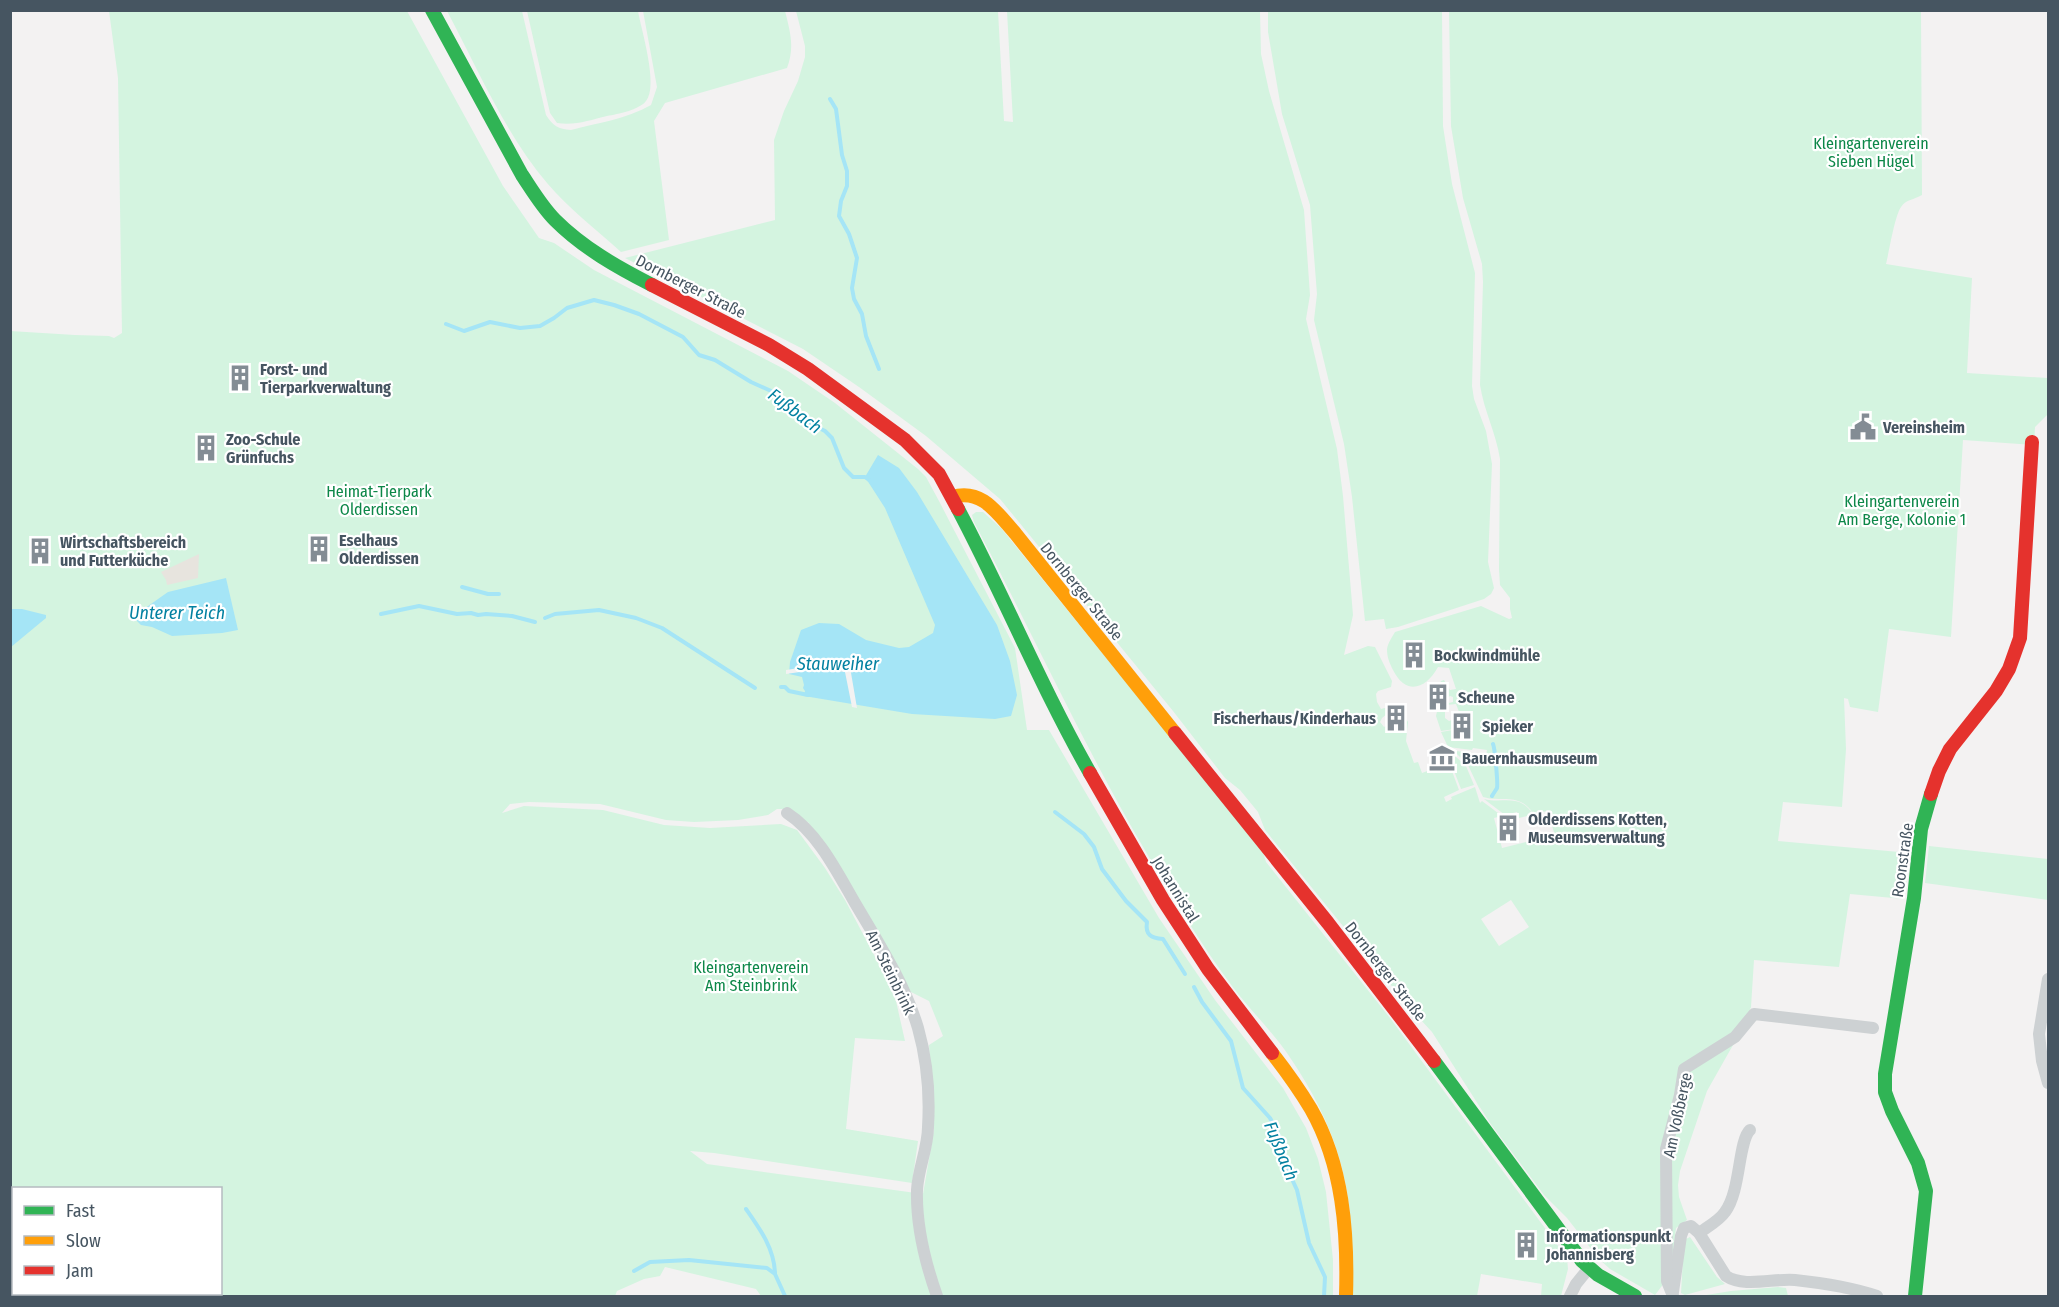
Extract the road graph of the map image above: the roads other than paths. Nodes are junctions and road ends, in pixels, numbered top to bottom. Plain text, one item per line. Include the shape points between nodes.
1 (432, 10) edge
2 (2032, 442) dead end
3 (952, 497) junction
4 (787, 813) dead end
5 (2049, 979) edge
6 (1873, 1028) dead end
7 (2049, 1083) edge
8 (1750, 1130) dead end
9 (1699, 1233) junction
10 (1589, 1268) junction
11 (937, 1296) edge
12 (1346, 1296) edge
13 (1570, 1296) edge
14 (1635, 1296) edge
15 (1673, 1296) edge
16 (1877, 1296) edge
17 (1915, 1296) edge

1 - 3 street, Dornberger Straße via 522,175 561,226 615,266 808,369 915,448 933,466
2 - 17 street, Roonstraße via 2020,638 1996,691 1950,749 1929,799 1921,829 1914,898 1884,1074 1885,1092 1918,1163 1926,1191
3 - 10 street, Dornberger Straße via 963,492 976,496 1015,533 1328,923
3 - 12 street, Johannistal via 1070,738 1124,834 1208,969 1312,1111 1329,1150 1340,1191 1347,1258
4 - 11 street, Am Steinbrink via 807,829 853,899 908,1000 918,1028 926,1068 928,1130 917,1189 919,1227
5 - 7 street via 2039,1034
6 - 15 street, Am Voßberge via 1754,1014 1735,1037 1684,1069 1666,1149 1667,1281
8 - 9 street via 1744,1139 1730,1204 1722,1216
9 - 15 street via 1694,1228 1684,1228
9 - 16 street via 1732,1280 1808,1281
10 - 13 street
10 - 14 street, Dornberger Straße

